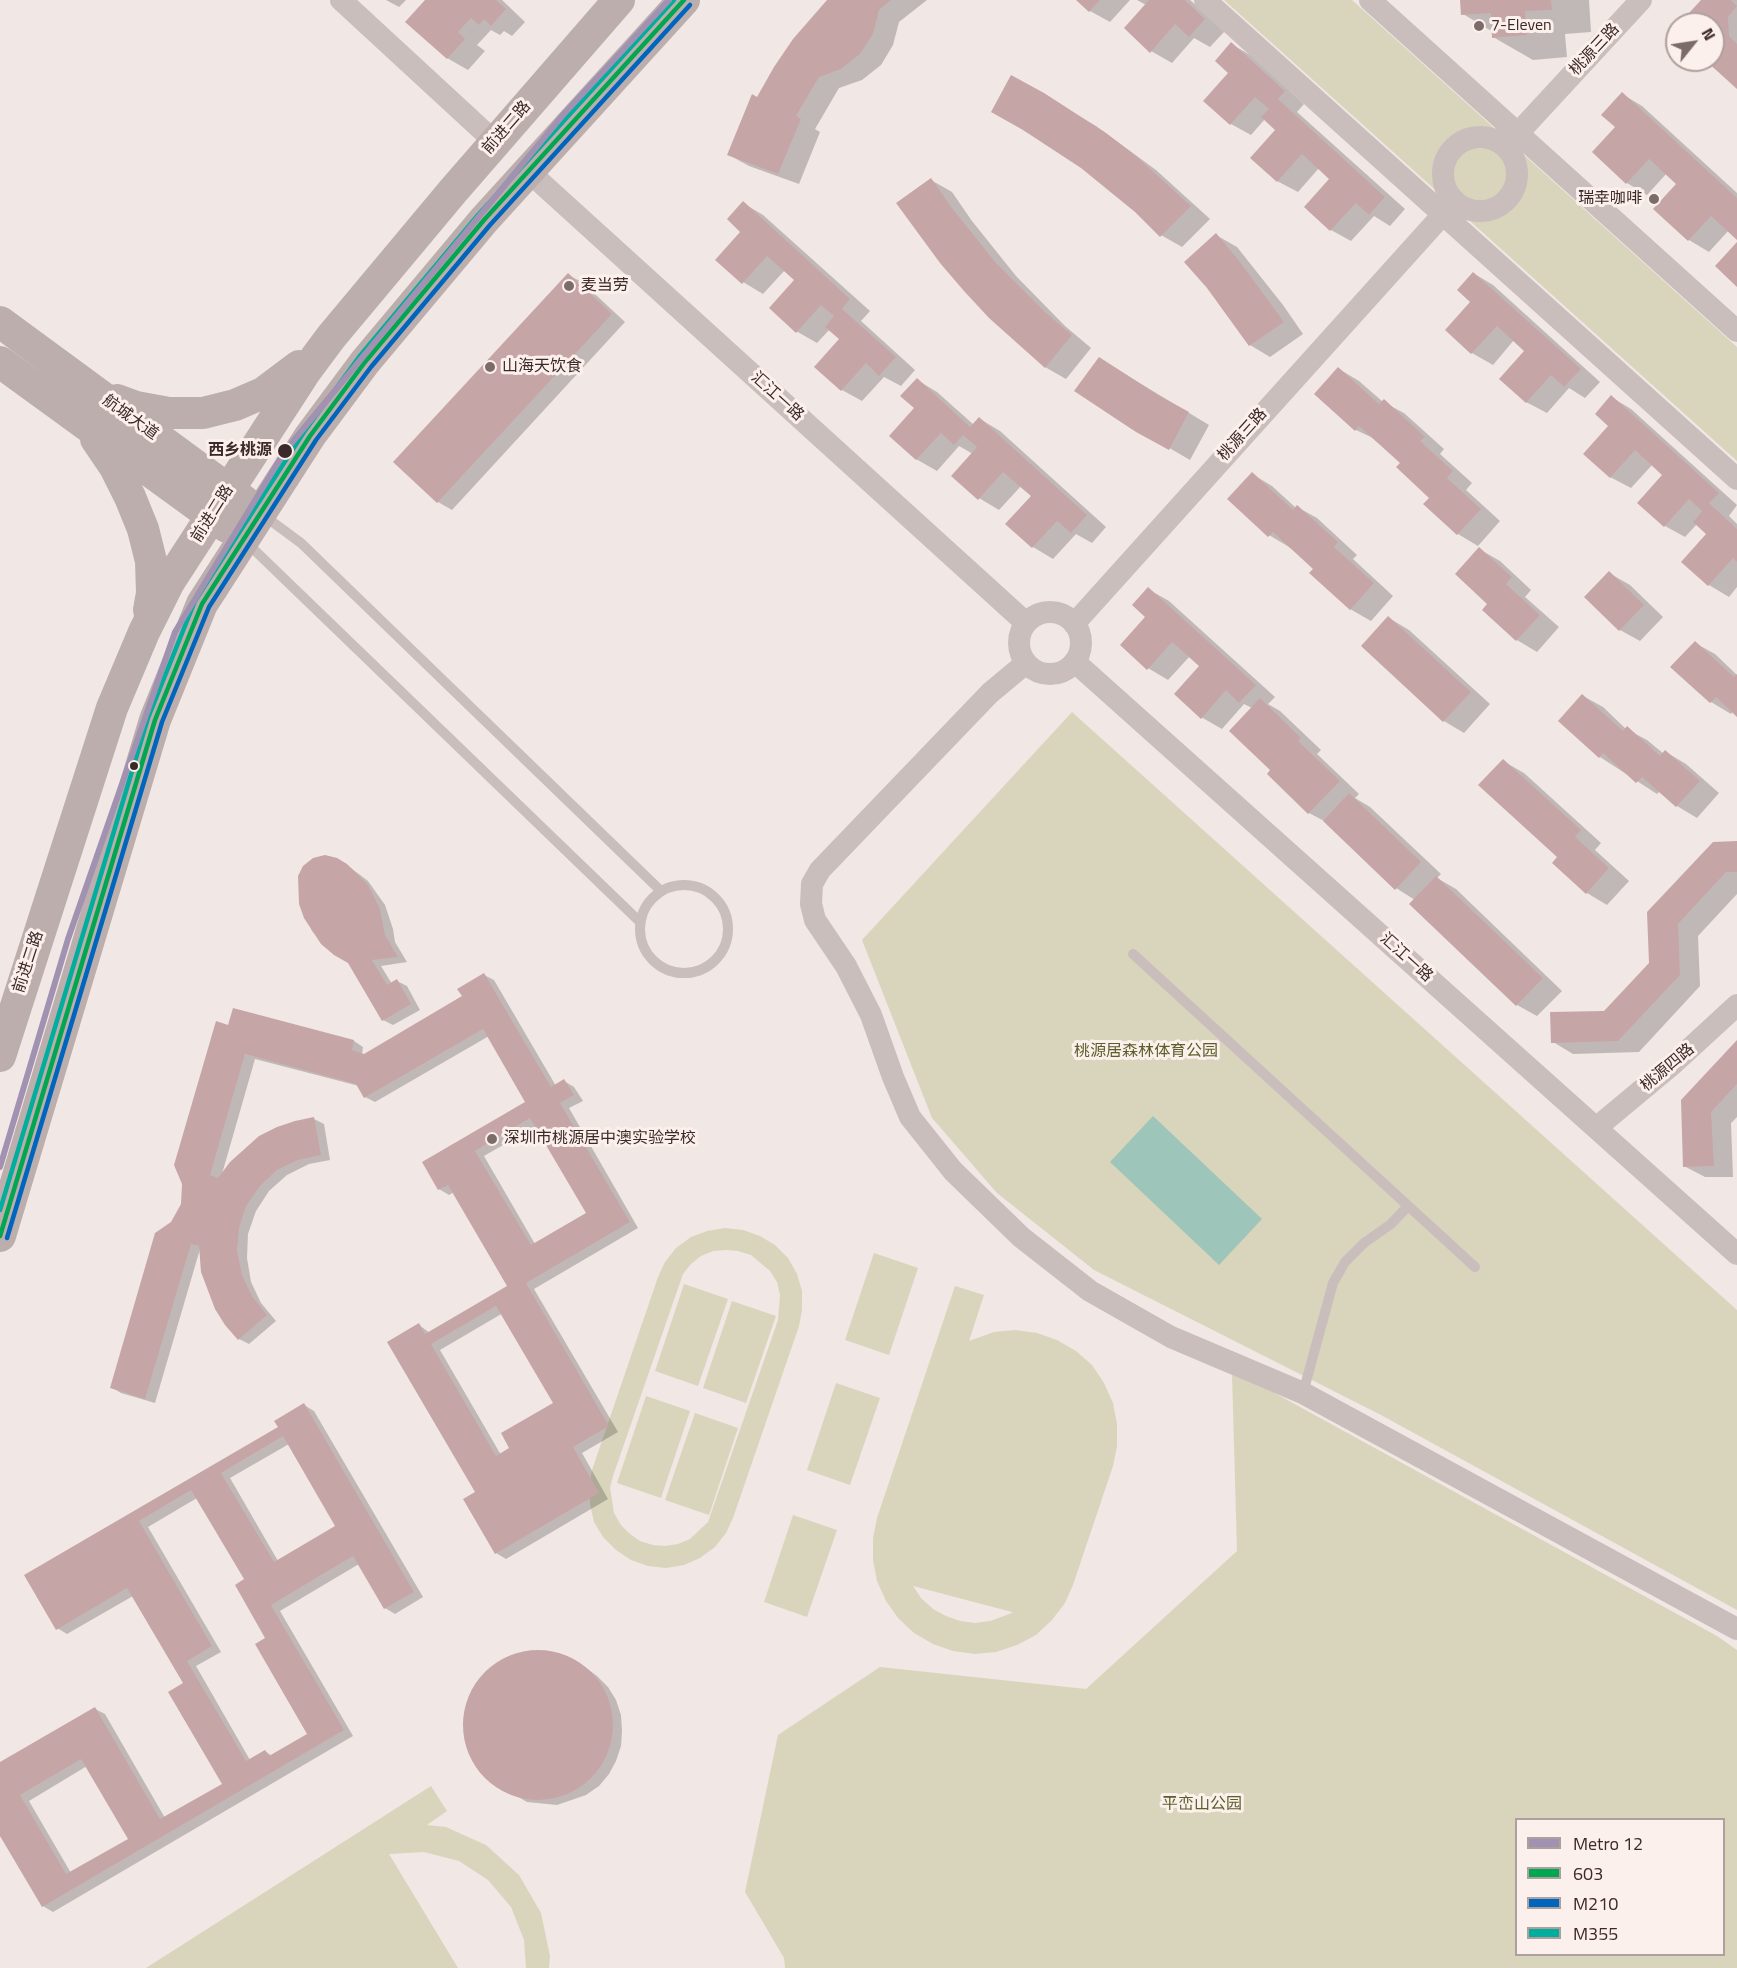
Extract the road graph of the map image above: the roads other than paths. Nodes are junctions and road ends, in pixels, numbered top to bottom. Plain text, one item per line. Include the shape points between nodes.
1 (341, 0) edge
2 (620, 0) edge
3 (684, 0) edge
4 (1205, 0) edge
5 (1370, 0) edge
6 (1641, 0) edge
7 (1512, 141) junction
8 (495, 142) junction
9 (528, 171) junction
10 (1448, 208) junction
11 (0, 322) edge
12 (1737, 331) edge
13 (331, 337) junction
14 (0, 362) edge
15 (94, 391) junction
16 (75, 417) junction
17 (1737, 479) edge
18 (228, 489) junction
19 (260, 513) junction
20 (211, 516) junction
21 (243, 539) junction
22 (1026, 623) junction
23 (1074, 624) junction
24 (144, 632) junction
25 (1075, 662) junction
26 (1026, 663) junction
27 (661, 891) junction
28 (640, 921) junction
29 (1133, 954) dead end
30 (1737, 1005) edge
31 (2, 1043) edge
32 (1596, 1128) junction
33 (1407, 1206) junction
34 (0, 1236) edge
35 (1737, 1254) edge
36 (1475, 1267) dead end
37 (1303, 1393) junction
38 (1737, 1629) edge

1 - 8 street
2 - 8 main road, 前进二路
3 - 9 main road
4 - 10 street
5 - 7 street
6 - 7 street, 桃源三路
7 - 10 street via 1478,137 1456,146 1448,155 1444,172
7 - 10 street via 1510,152 1517,175 1509,198 1488,211
7 - 12 street
8 - 13 main road, 前进二路
9 - 19 main road via 351,380
9 - 22 street, 汇江一路
10 - 17 street
10 - 23 street, 桃源三路
11 - 15 main road, 航城大道
13 - 15 main road via 263,393 235,405 169,413 136,407
13 - 18 main road, 前进二路
14 - 16 main road, 航城大道
15 - 18 main road, 航城大道
16 - 20 main road, 航城大道
16 - 24 main road via 115,466 143,529 151,561 152,593
18 - 19 main road, 航城大道
18 - 20 main road, 前进二路
19 - 21 main road
19 - 27 lane via 301,543
20 - 21 main road, 航城大道
20 - 24 main road, 前进二路 via 169,582
21 - 28 lane
21 - 34 main road via 202,604 155,720
22 - 23 street via 1050,612 1059,613
22 - 26 street via 1019,639
23 - 25 street via 1082,643
24 - 31 main road, 前进二路 via 93,762
25 - 26 street via 1069,669 1051,674
25 - 32 street, 汇江一路
26 - 37 street via 990,693 820,870 812,884 815,920 846,966 871,1015 910,1117 953,1171 1021,1237 1090,1291 1171,1337
27 - 28 lane via 651,899
27 - 28 lane via 685,886 698,888 718,902 727,925 727,938 719,954 695,972 670,971 659,966 643,946
29 - 33 lane
30 - 32 street, 桃源四路
32 - 35 street, 汇江一路
33 - 36 lane
33 - 37 lane via 1345,1262 1333,1283
37 - 38 street

